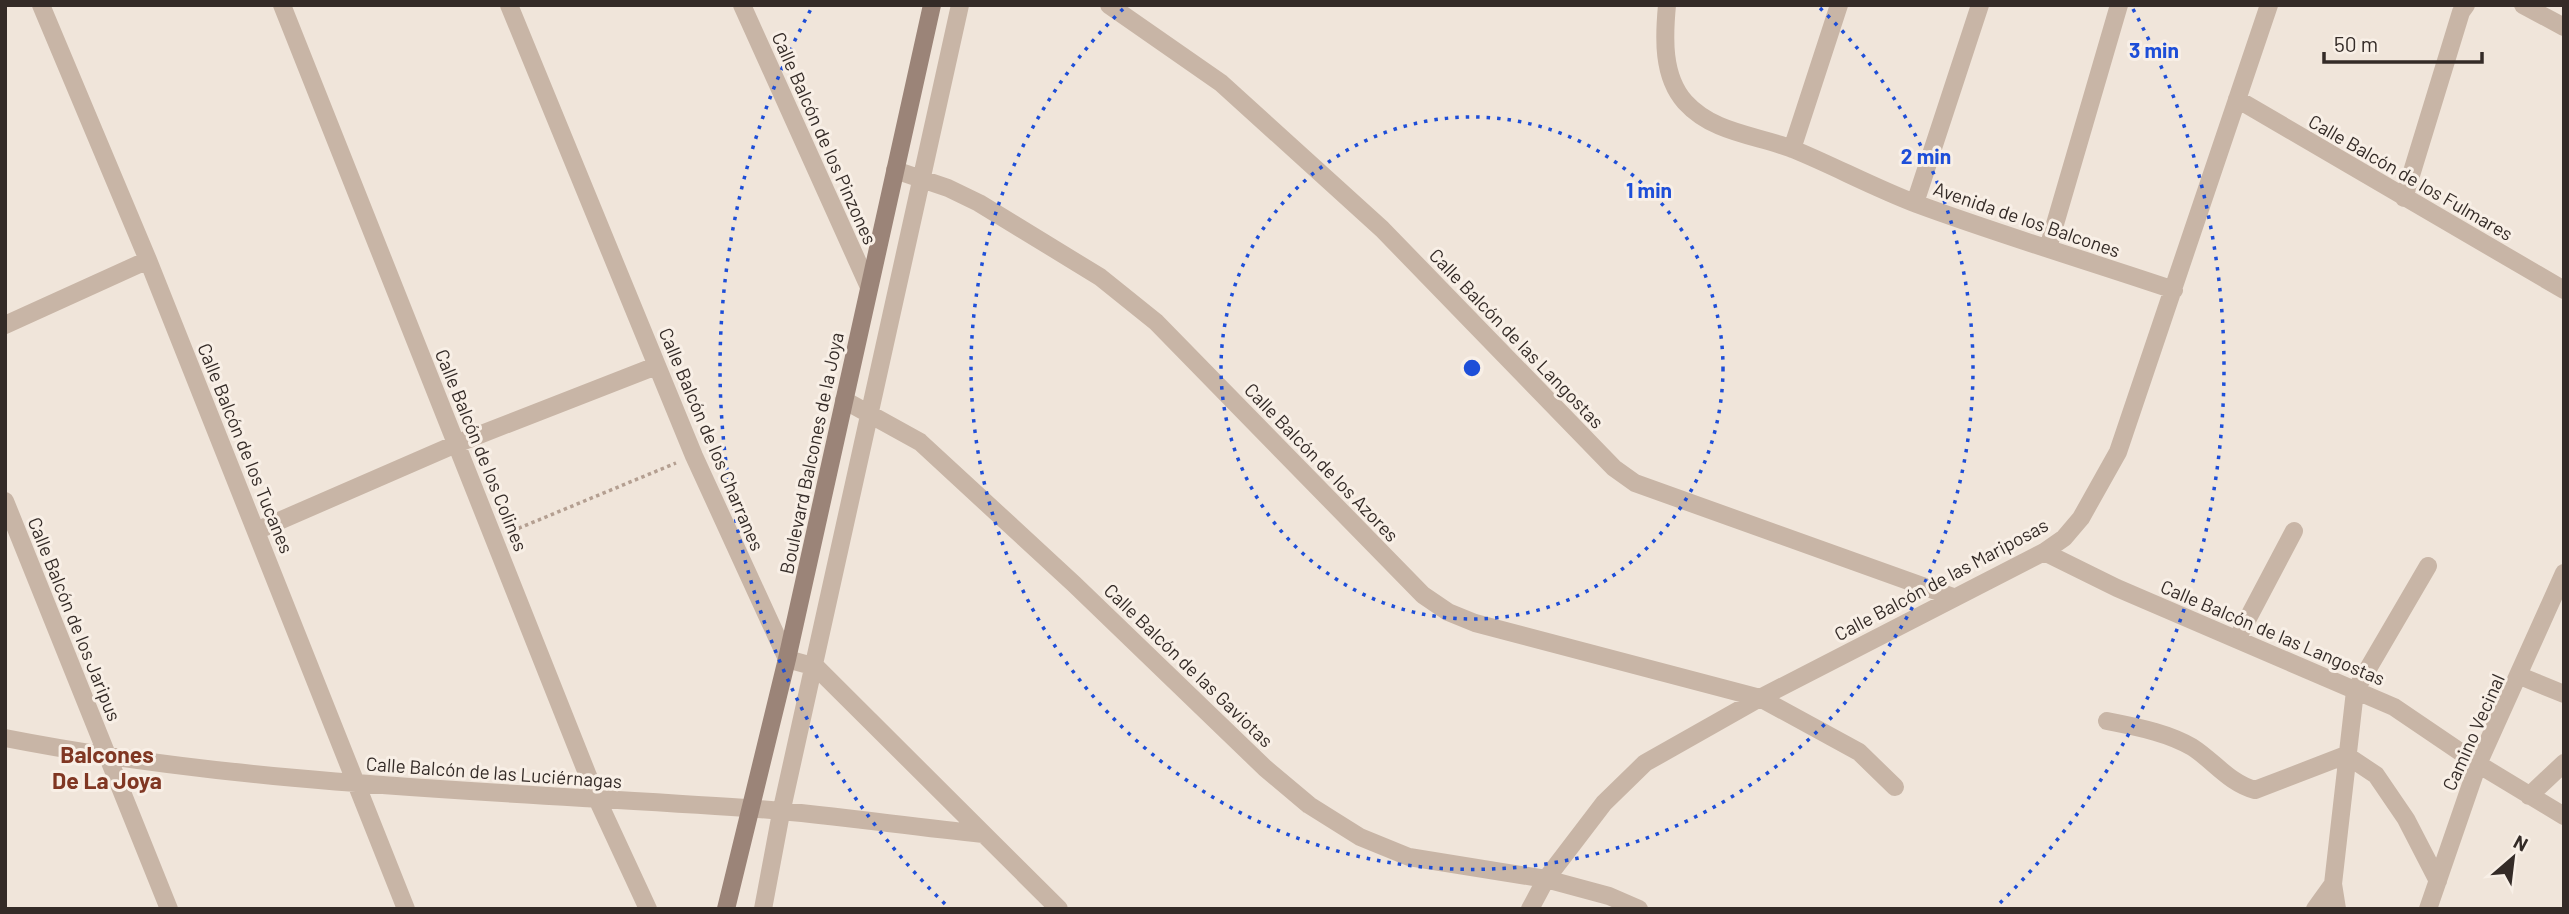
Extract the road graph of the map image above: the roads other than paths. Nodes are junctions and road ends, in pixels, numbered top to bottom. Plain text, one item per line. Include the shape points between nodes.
1 (41, 5) edge
2 (282, 5) edge
3 (509, 5) edge
4 (742, 5) edge
5 (932, 5) edge
6 (960, 5) edge
7 (1109, 5) edge
8 (1667, 5) edge
9 (1839, 5) edge
10 (1980, 5) edge
11 (2119, 5) edge
12 (2269, 5) edge
13 (2466, 5) edge
14 (2523, 5) edge
15 (2564, 27) edge
16 (2237, 99) junction
17 (1792, 149) junction
18 (895, 170) junction
19 (923, 179) junction
20 (2404, 198) junction
21 (1915, 203) junction
22 (2048, 248) junction
23 (148, 260) junction
24 (869, 287) junction
25 (2174, 290) junction
26 (2564, 290) edge
27 (5, 325) edge
28 (656, 366) junction
29 (844, 400) junction
30 (872, 413) junction
31 (456, 444) junction
32 (5, 500) edge
33 (256, 531) junction
34 (2294, 531) dead end
35 (2044, 552) junction
36 (2428, 566) dead end
37 (2564, 573) edge
38 (2559, 596) edge
39 (1953, 597) junction
40 (2237, 639) junction
41 (787, 659) junction
42 (816, 667) junction
43 (2520, 676) junction
44 (2355, 691) junction
45 (2564, 694) edge
46 (1760, 698) junction
47 (2107, 721) dead end
48 (5, 738) edge
49 (2346, 755) junction
50 (107, 758) junction
51 (2564, 763) edge
52 (2478, 764) junction
53 (356, 784) junction
54 (1895, 787) dead end
55 (2529, 796) junction
56 (598, 801) junction
57 (750, 808) junction
58 (781, 813) junction
59 (2564, 816) edge
60 (983, 834) junction
61 (1546, 879) junction
62 (2438, 881) junction
63 (2333, 884) junction
64 (169, 909) edge
65 (406, 909) edge
66 (648, 909) edge
67 (726, 909) edge
68 (763, 909) edge
69 (1059, 909) edge
70 (1530, 909) edge
71 (1639, 909) edge
72 (2315, 909) edge
73 (2337, 909) edge
74 (2428, 909) edge

1 - 23 street, Calle Balcón de los Tucanes
2 - 31 street, Calle Balcón de los Colines
3 - 28 street, Calle Balcón de los Charranes
4 - 24 street, Calle Balcón de los Pinzones
5 - 18 street, Boulevard Balcones de la Joya
6 - 19 street
7 - 39 street, Calle Balcón de las Langostas via 1221,83 1372,220 1614,468 1635,483
8 - 17 street, Avenida de los Balcones via 1667,57 1671,78 1683,99 1712,122
9 - 17 street
10 - 21 street
11 - 22 street
12 - 16 street, Calle Balcón de las Mariposas
13 - 20 street
14 - 15 street
16 - 20 street, Calle Balcón de los Fulmares
16 - 25 street, Calle Balcón de las Mariposas
17 - 21 street, Avenida de los Balcones
18 - 19 street, Calle Balcón de los Azores
18 - 24 street, Boulevard Balcones de la Joya
19 - 30 street
19 - 46 street, Calle Balcón de los Azores via 979,203 1089,270 1146,314 1423,595 1448,612
20 - 26 street, Calle Balcón de los Fulmares
21 - 22 street, Avenida de los Balcones
22 - 25 street, Avenida de los Balcones
23 - 27 street
23 - 33 street, Calle Balcón de los Tucanes
24 - 29 street, Boulevard Balcones de la Joya
25 - 35 street, Calle Balcón de las Mariposas via 2118,452 2081,519
28 - 31 street
28 - 41 street, Calle Balcón de los Charranes
29 - 30 street, Calle Balcón de las Gaviotas
29 - 41 street, Boulevard Balcones de la Joya
30 - 42 street
30 - 61 street, Calle Balcón de las Gaviotas via 920,442 1309,805 1360,837 1409,857
31 - 33 street
31 - 56 street, Calle Balcón de los Colines
32 - 50 street, Calle Balcón de los Jaripus
33 - 53 street, Calle Balcón de los Tucanes
34 - 40 street
35 - 39 street, Calle Balcón de las Mariposas
35 - 40 street, Calle Balcón de las Langostas
36 - 44 street
37 - 38 street, Camino Vecinal
38 - 43 street, Camino Vecinal
39 - 46 street, Calle Balcón de las Mariposas
40 - 44 street, Calle Balcón de las Langostas
41 - 42 street
41 - 57 street, Boulevard Balcones de la Joya
42 - 58 street
42 - 60 street
43 - 45 street
43 - 52 street, Camino Vecinal
44 - 49 street
44 - 52 street, Calle Balcón de las Langostas via 2414,719
46 - 54 street, Calle Balcón de los Azores via 1859,752
46 - 61 street, Calle Balcón de las Mariposas via 1645,763 1604,803
47 - 49 street via 2173,738 2213,762 2234,782 2255,790
48 - 50 street, Calle Balcón de las Luciérnagas
49 - 62 street via 2376,775 2406,819
49 - 63 street
50 - 53 street, Calle Balcón de las Luciérnagas
50 - 64 street, Calle Balcón de los Jaripus
51 - 55 street
52 - 55 street, Calle Balcón de las Langostas
52 - 62 street, Camino Vecinal
53 - 56 street, Calle Balcón de las Luciérnagas
53 - 65 street, Calle Balcón de los Tucanes
55 - 59 street, Calle Balcón de las Langostas
56 - 57 street, Calle Balcón de las Luciérnagas
56 - 66 street, Calle Balcón de los Colines
57 - 58 street, Calle Balcón de las Luciérnagas
57 - 67 street, Boulevard Balcones de la Joya
58 - 60 street, Calle Balcón de las Luciérnagas
58 - 68 street
60 - 69 street
61 - 70 street, Calle Balcón de las Mariposas
61 - 71 street, Calle Balcón de las Gaviotas
62 - 74 street, Camino Vecinal
63 - 72 street
63 - 73 street

